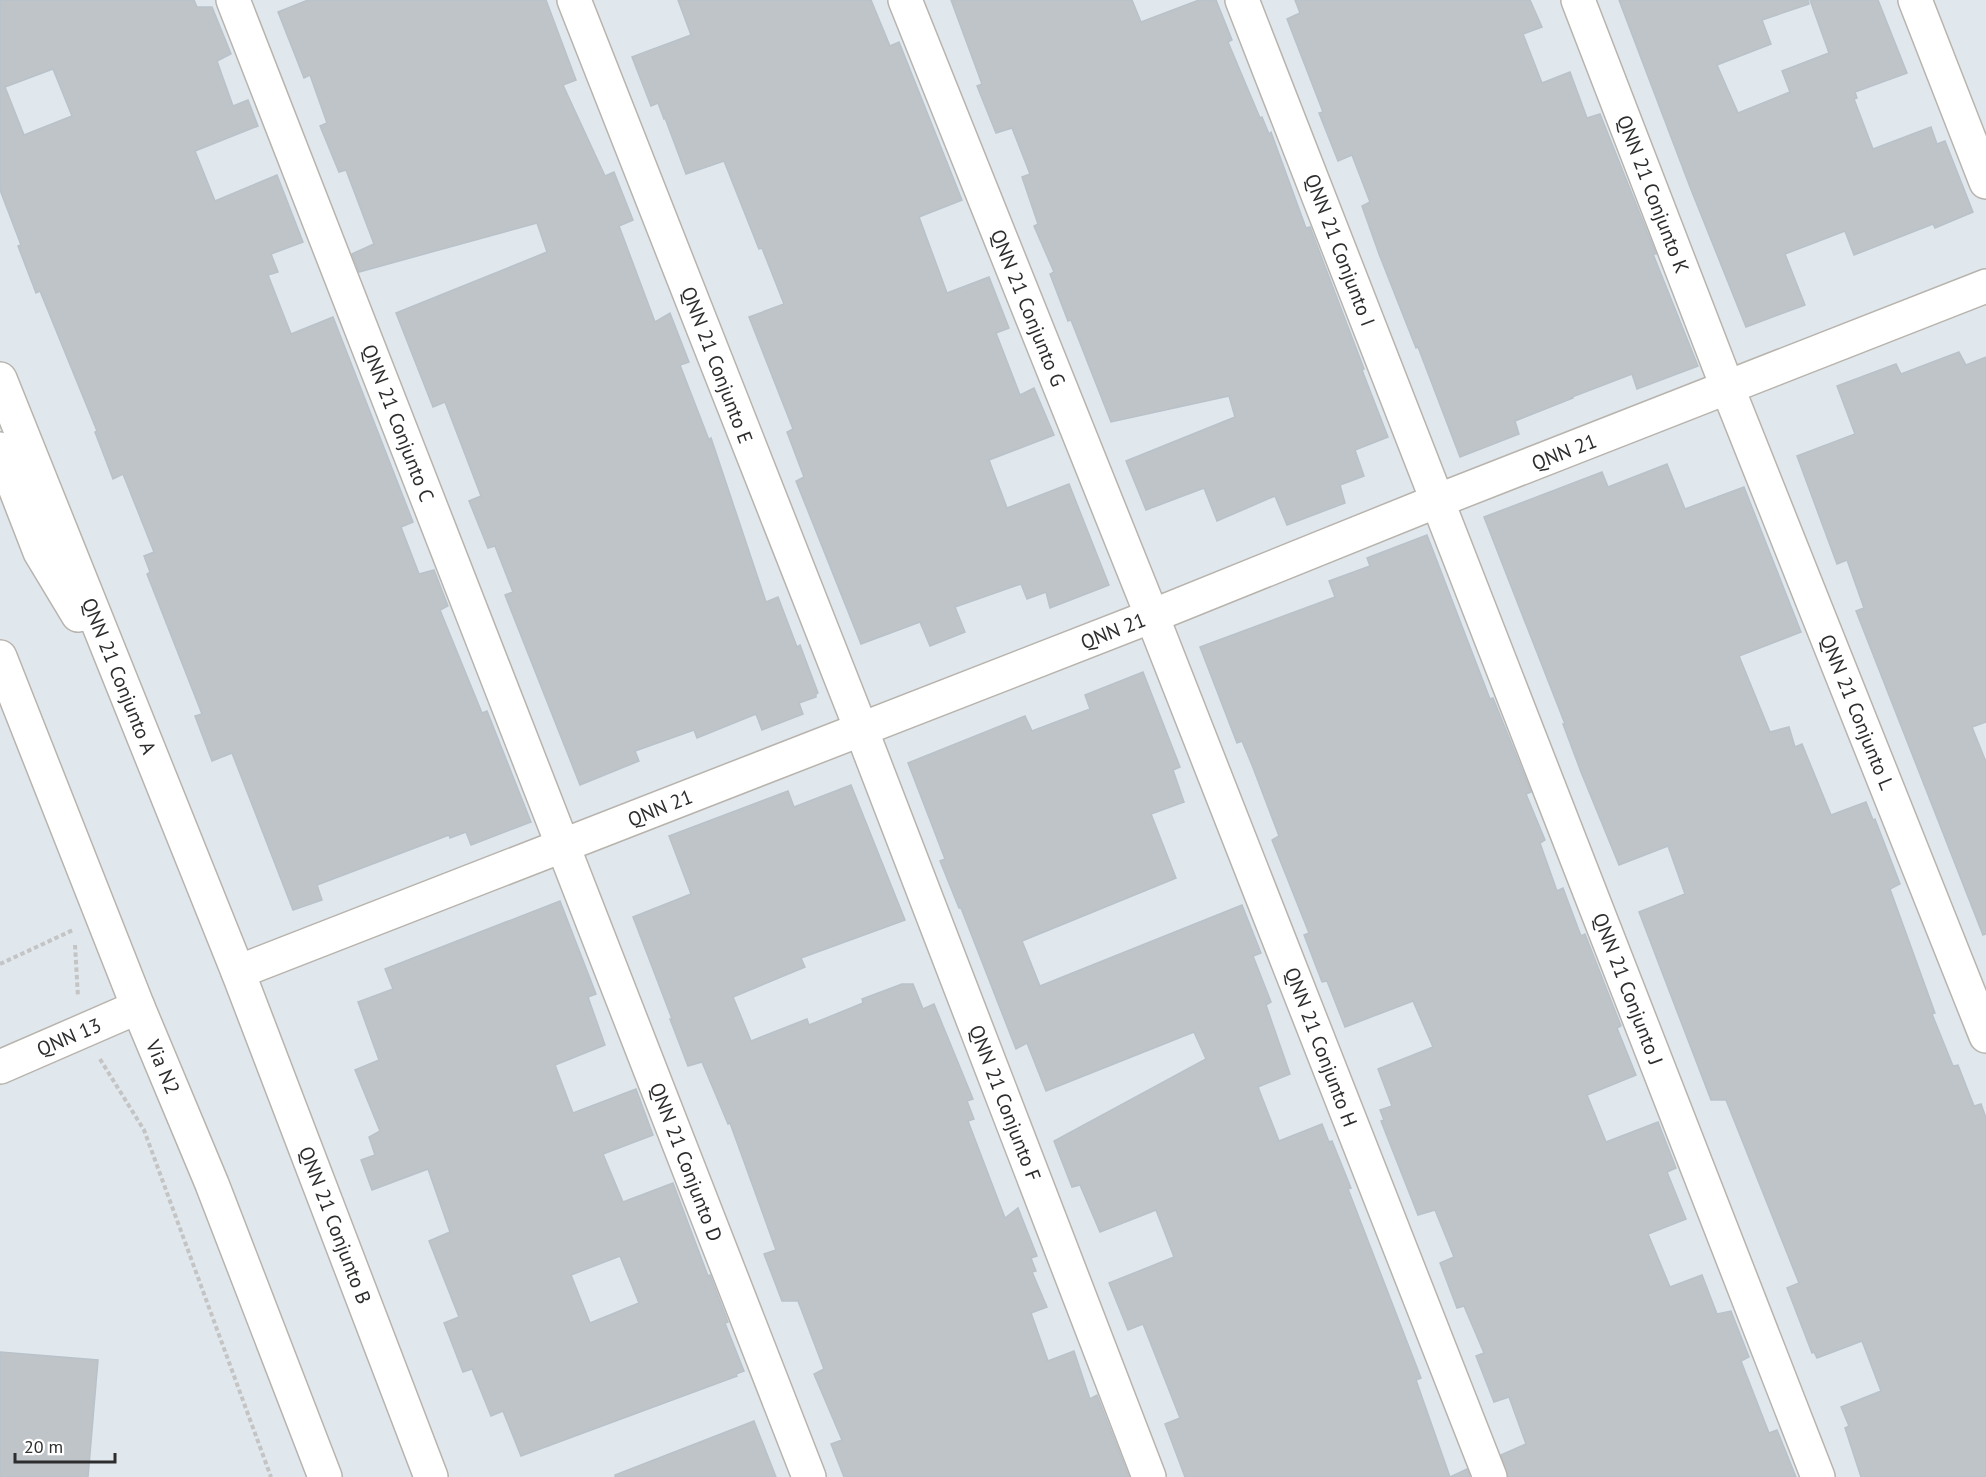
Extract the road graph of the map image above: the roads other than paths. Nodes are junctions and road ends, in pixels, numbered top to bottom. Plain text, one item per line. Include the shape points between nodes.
1 (233, 0) edge
2 (574, 0) edge
3 (905, 0) edge
4 (1242, 0) edge
5 (1578, 0) edge
6 (1915, 0) edge
7 (1986, 182) edge
8 (1986, 286) edge
9 (0, 379) edge
10 (1728, 389) junction
11 (0, 449) edge
12 (1437, 501) junction
13 (1152, 616) junction
14 (0, 657) edge
15 (128, 699) junction
16 (861, 729) junction
17 (562, 847) junction
18 (238, 972) junction
19 (138, 1008) junction
20 (1986, 1036) edge
21 (0, 1067) edge
22 (212, 1184) junction
23 (325, 1477) edge
24 (348, 1477) edge
25 (432, 1477) edge
26 (809, 1477) edge
27 (1149, 1477) edge
28 (1490, 1477) edge
29 (1818, 1477) edge

1 - 17 street, QNN 21 Conjunto C
2 - 16 street, QNN 21 Conjunto E
3 - 13 street, QNN 21 Conjunto G
4 - 12 street, QNN 21 Conjunto I
5 - 10 street, QNN 21 Conjunto K
6 - 7 street
8 - 10 street, QNN 21
9 - 15 street, QNN 21 Conjunto A
10 - 12 street, QNN 21
10 - 20 street, QNN 21 Conjunto L
11 - 15 street via 40,552
12 - 13 street, QNN 21
12 - 29 street, QNN 21 Conjunto J
13 - 16 street, QNN 21
13 - 28 street, QNN 21 Conjunto H
14 - 19 street, Via N2
15 - 18 street, QNN 21 Conjunto A
16 - 17 street, QNN 21
16 - 27 street, QNN 21 Conjunto F
17 - 18 street, QNN 21
17 - 26 street, QNN 21 Conjunto D
18 - 25 street, QNN 21 Conjunto B
19 - 21 street, QNN 13
19 - 22 street, Via N2
22 - 23 street, Via N2
22 - 24 street via 307,1368

